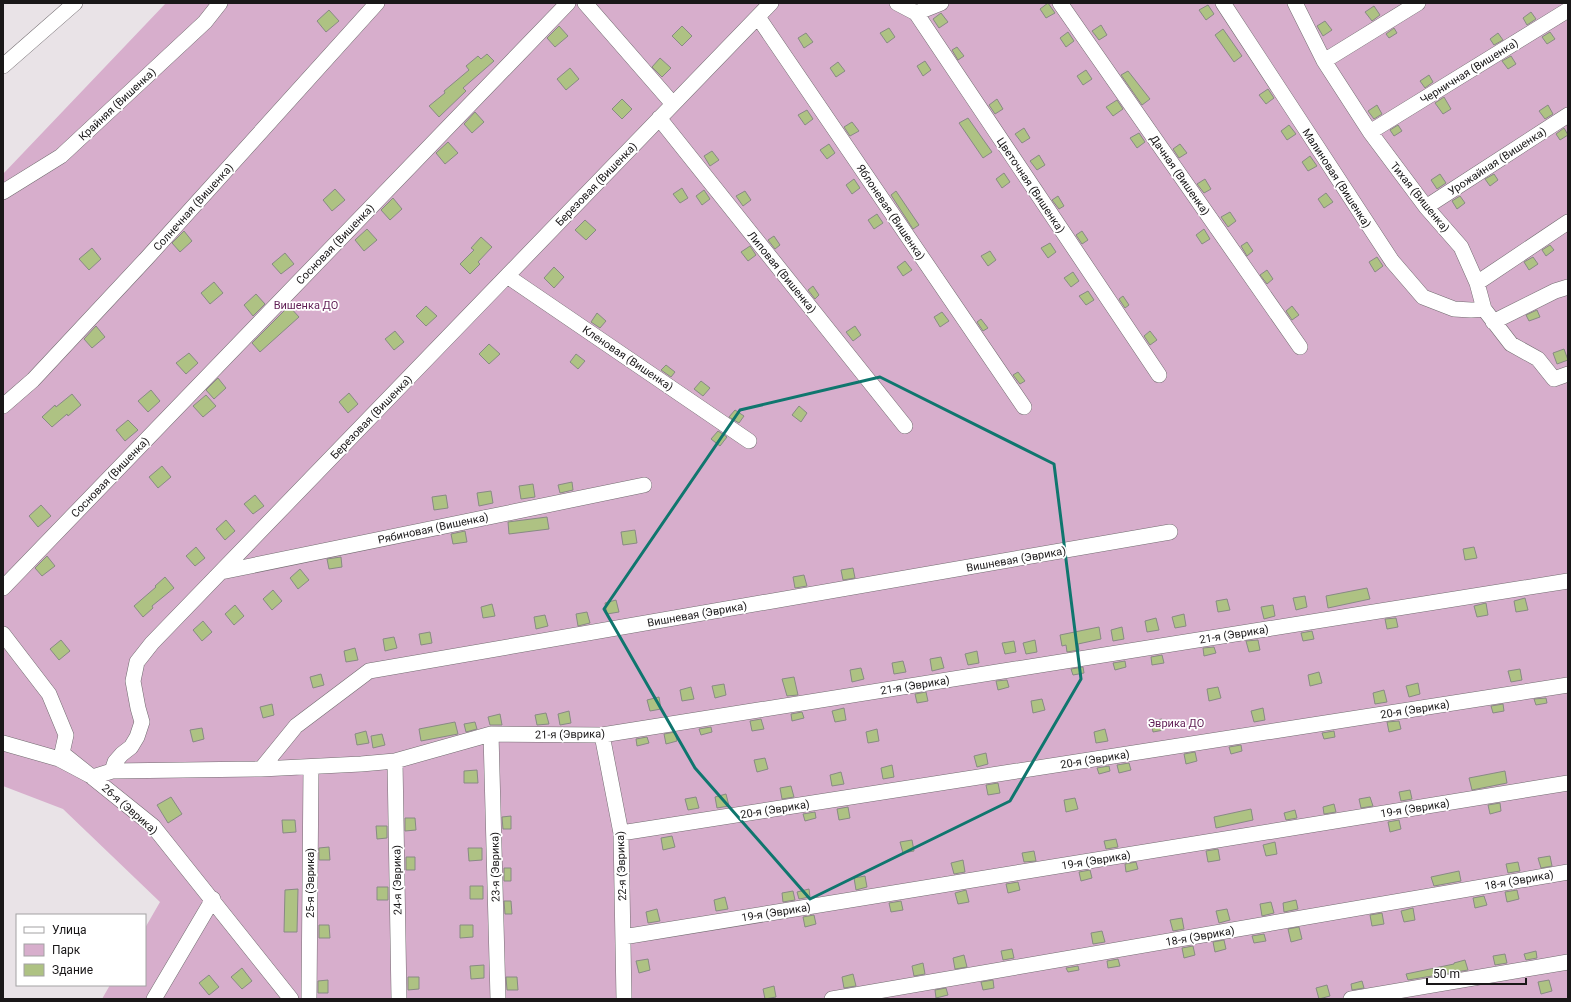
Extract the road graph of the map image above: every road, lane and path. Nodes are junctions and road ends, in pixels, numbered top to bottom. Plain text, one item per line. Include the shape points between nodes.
1 (75, 3) edge
2 (220, 3) edge
3 (377, 3) edge
4 (568, 3) edge
5 (585, 3) edge
6 (771, 3) edge
7 (897, 3) edge
8 (940, 3) edge
9 (1060, 3) edge
10 (1223, 3) edge
11 (1295, 3) edge
12 (1418, 3) edge
13 (1568, 10) edge
14 (916, 13) junction
15 (758, 17) junction
16 (1324, 61) junction
17 (3, 66) edge
18 (673, 104) junction
19 (1568, 115) edge
20 (659, 118) junction
21 (1370, 132) junction
22 (3, 192) edge
23 (1426, 207) junction
24 (1568, 222) edge
25 (507, 276) junction
26 (1477, 283) junction
27 (1568, 287) edge
28 (1484, 309) junction
29 (1493, 322) junction
30 (1300, 347) dead end
31 (1568, 374) edge
32 (1159, 375) dead end
33 (3, 406) edge
34 (1024, 407) dead end
35 (905, 426) dead end
36 (749, 441) dead end
37 (644, 485) dead end
38 (1170, 532) dead end
39 (221, 572) junction
40 (1568, 581) edge
41 (3, 588) edge
42 (3, 634) edge
43 (1568, 684) edge
44 (491, 734) junction
45 (602, 735) junction
46 (3, 742) edge
47 (395, 761) junction
48 (311, 768) junction
49 (261, 769) junction
50 (112, 771) junction
51 (93, 777) junction
52 (1568, 783) edge
53 (621, 833) junction
54 (1568, 872) edge
55 (213, 900) junction
56 (623, 937) junction
57 (1568, 962) edge
58 (154, 999) edge
59 (291, 999) edge
60 (309, 999) edge
61 (399, 999) edge
62 (498, 999) edge
63 (624, 999) edge
64 (832, 999) edge
65 (1351, 999) edge

1 - 17 lane
2 - 22 lane, Крайняя (Вишенка) via 205,22 61,156
3 - 33 lane, Солнечная (Вишенка) via 146,260 33,380
4 - 41 lane, Сосновая (Вишенка)
5 - 18 lane
6 - 15 lane, Березовая (Вишенка)
7 - 14 lane, Цветочная (Вишенка)
8 - 14 lane
9 - 30 lane, Дачная (Вишенка)
10 - 28 lane, Малиновая (Вишенка) via 1392,261 1423,297 1454,309
11 - 16 lane, Тихая (Вишенка)
12 - 16 lane
13 - 21 lane, Черничная (Вишенка)
14 - 32 lane, Цветочная (Вишенка)
15 - 18 lane, Березовая (Вишенка)
15 - 34 lane, Яблоневая (Вишенка)
16 - 21 lane, Тихая (Вишенка)
18 - 20 lane, Березовая (Вишенка)
19 - 23 lane, Урожайная (Вишенка)
20 - 25 lane, Березовая (Вишенка)
20 - 35 lane, Липовая (Вишенка)
21 - 23 lane, Тихая (Вишенка)
23 - 26 lane, Тихая (Вишенка) via 1461,247
24 - 26 lane
25 - 36 lane, Кленовая (Вишенка)
25 - 39 lane, Березовая (Вишенка)
26 - 28 lane, Тихая (Вишенка)
27 - 29 lane
28 - 29 lane, Тихая (Вишенка)
29 - 31 lane, Тихая (Вишенка) via 1511,344 1538,359 1554,379
37 - 39 lane, Рябиновая (Вишенка)
38 - 49 lane, Вишневая (Эврика) via 368,670 296,726
39 - 50 lane, Березовая (Вишенка) via 137,662 133,681 142,722 131,747 115,762
40 - 45 lane, 21-я (Эврика)
42 - 51 lane, 26-я (Эврика) via 49,694 66,735 62,753
43 - 53 lane, 20-я (Эврика)
44 - 45 lane, 21-я (Эврика)
44 - 47 lane, 21-я (Эврика)
44 - 62 lane, 23-я (Эврика)
45 - 53 lane, 22-я (Эврика)
46 - 51 lane via 59,759
47 - 48 lane, 21-я (Эврика)
47 - 61 lane, 24-я (Эврика)
48 - 49 lane, 21-я (Эврика)
48 - 60 lane, 25-я (Эврика)
49 - 50 lane, 21-я (Эврика)
50 - 51 lane
51 - 55 lane, 26-я (Эврика) via 153,826
52 - 56 lane, 19-я (Эврика)
53 - 56 lane, 22-я (Эврика)
54 - 64 lane, 18-я (Эврика)
55 - 58 lane
55 - 59 lane, 26-я (Эврика)
56 - 63 lane, 22-я (Эврика)
57 - 65 lane

